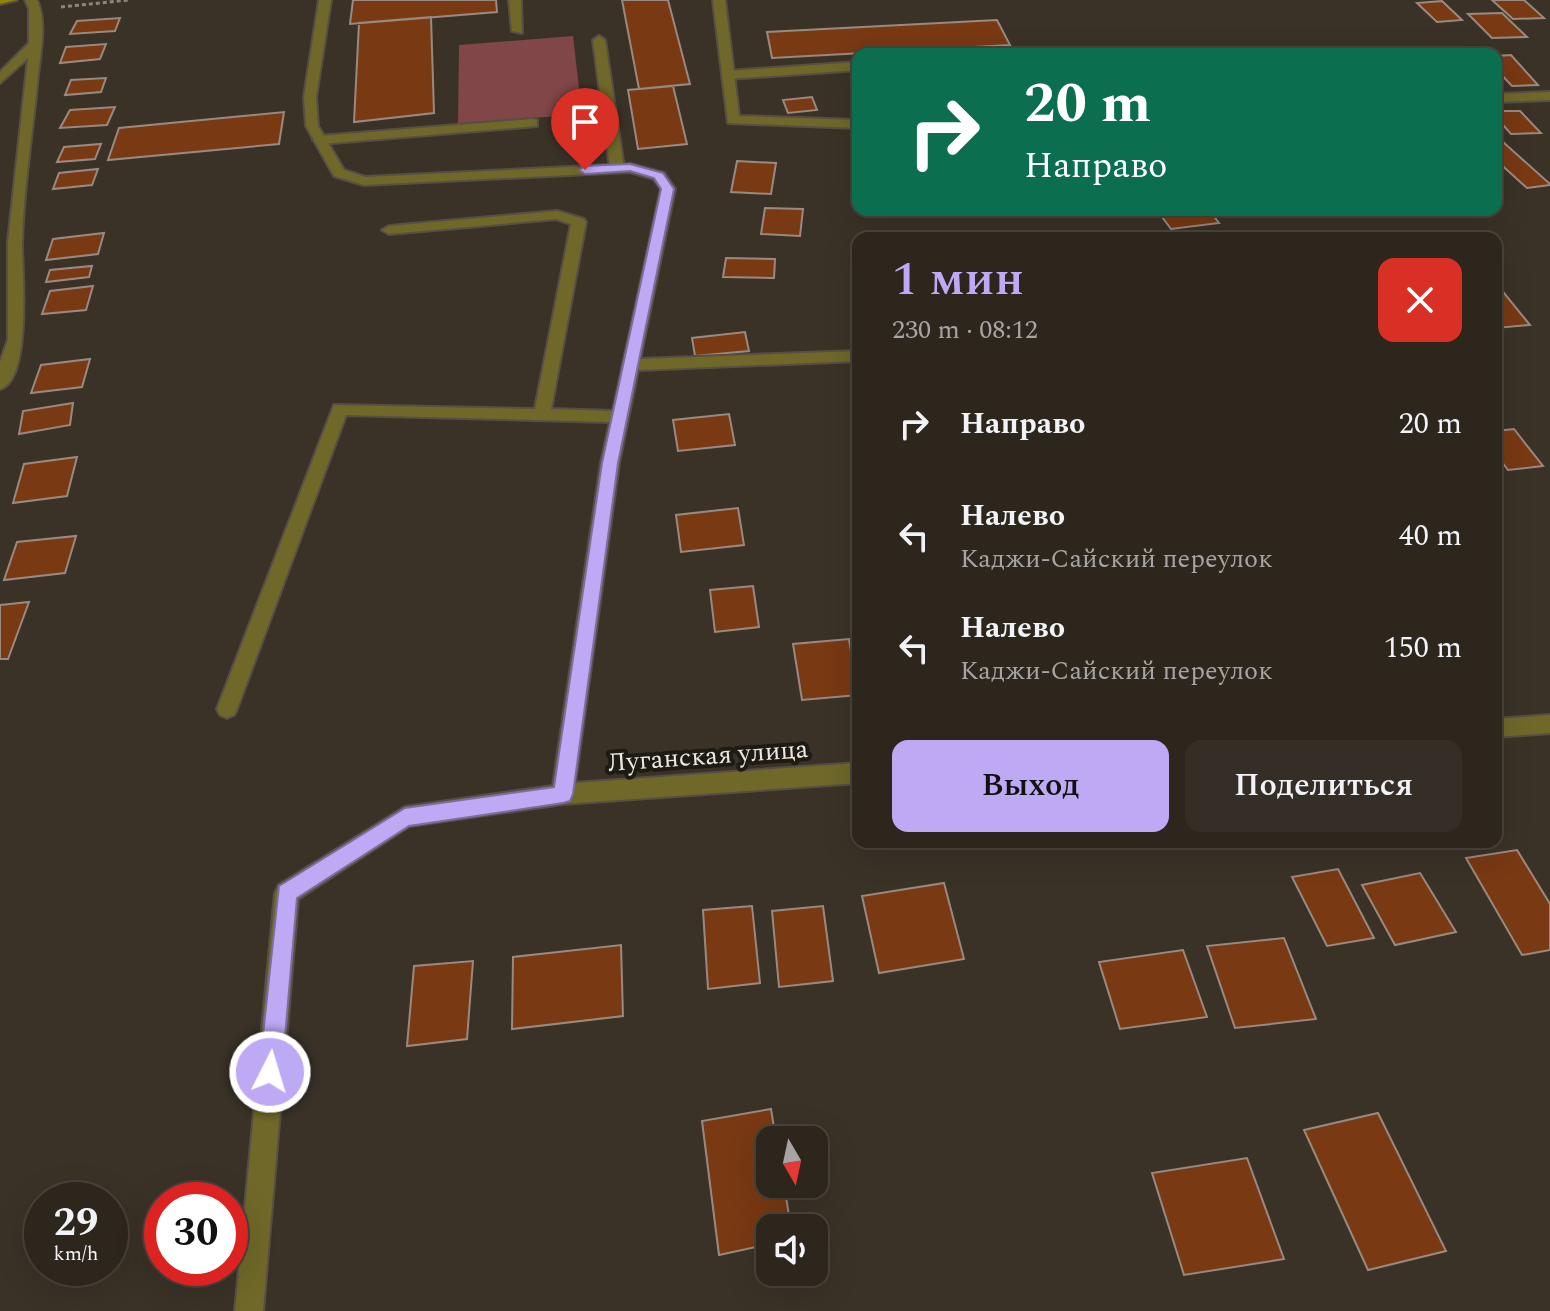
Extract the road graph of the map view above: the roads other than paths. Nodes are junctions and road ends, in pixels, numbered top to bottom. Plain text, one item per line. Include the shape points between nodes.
1 (11, 0) edge
2 (31, 0) edge
3 (325, 0) edge
4 (515, 0) edge
5 (719, 0) edge
6 (0, 1) edge
7 (518, 31) dead end
8 (599, 40) dead end
9 (35, 44) junction
10 (852, 66) edge
11 (728, 75) junction
12 (0, 79) edge
13 (1550, 96) edge
14 (1502, 98) edge
15 (532, 123) dead end
16 (852, 124) edge
17 (320, 140) junction
18 (617, 168) junction
19 (389, 230) dead end
20 (852, 356) edge
21 (632, 365) junction
22 (0, 384) edge
23 (542, 414) junction
24 (620, 417) junction
25 (227, 709) dead end
26 (1550, 724) edge
27 (1502, 728) edge
28 (852, 773) edge
29 (563, 794) junction
30 (249, 1311) edge

1 - 6 main road
2 - 9 street
3 - 17 street via 310,97 312,126
4 - 7 street
5 - 11 street
8 - 18 street
9 - 12 street
9 - 22 street via 15,242 16,340
10 - 11 street
11 - 16 street via 733,120
13 - 14 street
15 - 17 street
17 - 18 street via 339,173 364,181
18 - 21 street via 659,176 668,189
19 - 23 street via 557,215 579,222
20 - 21 street
21 - 24 street
23 - 24 street
23 - 25 street via 340,409
24 - 29 street
26 - 27 street
28 - 29 street, Луганская улица
29 - 30 street, Луганская улица via 405,817 287,893

